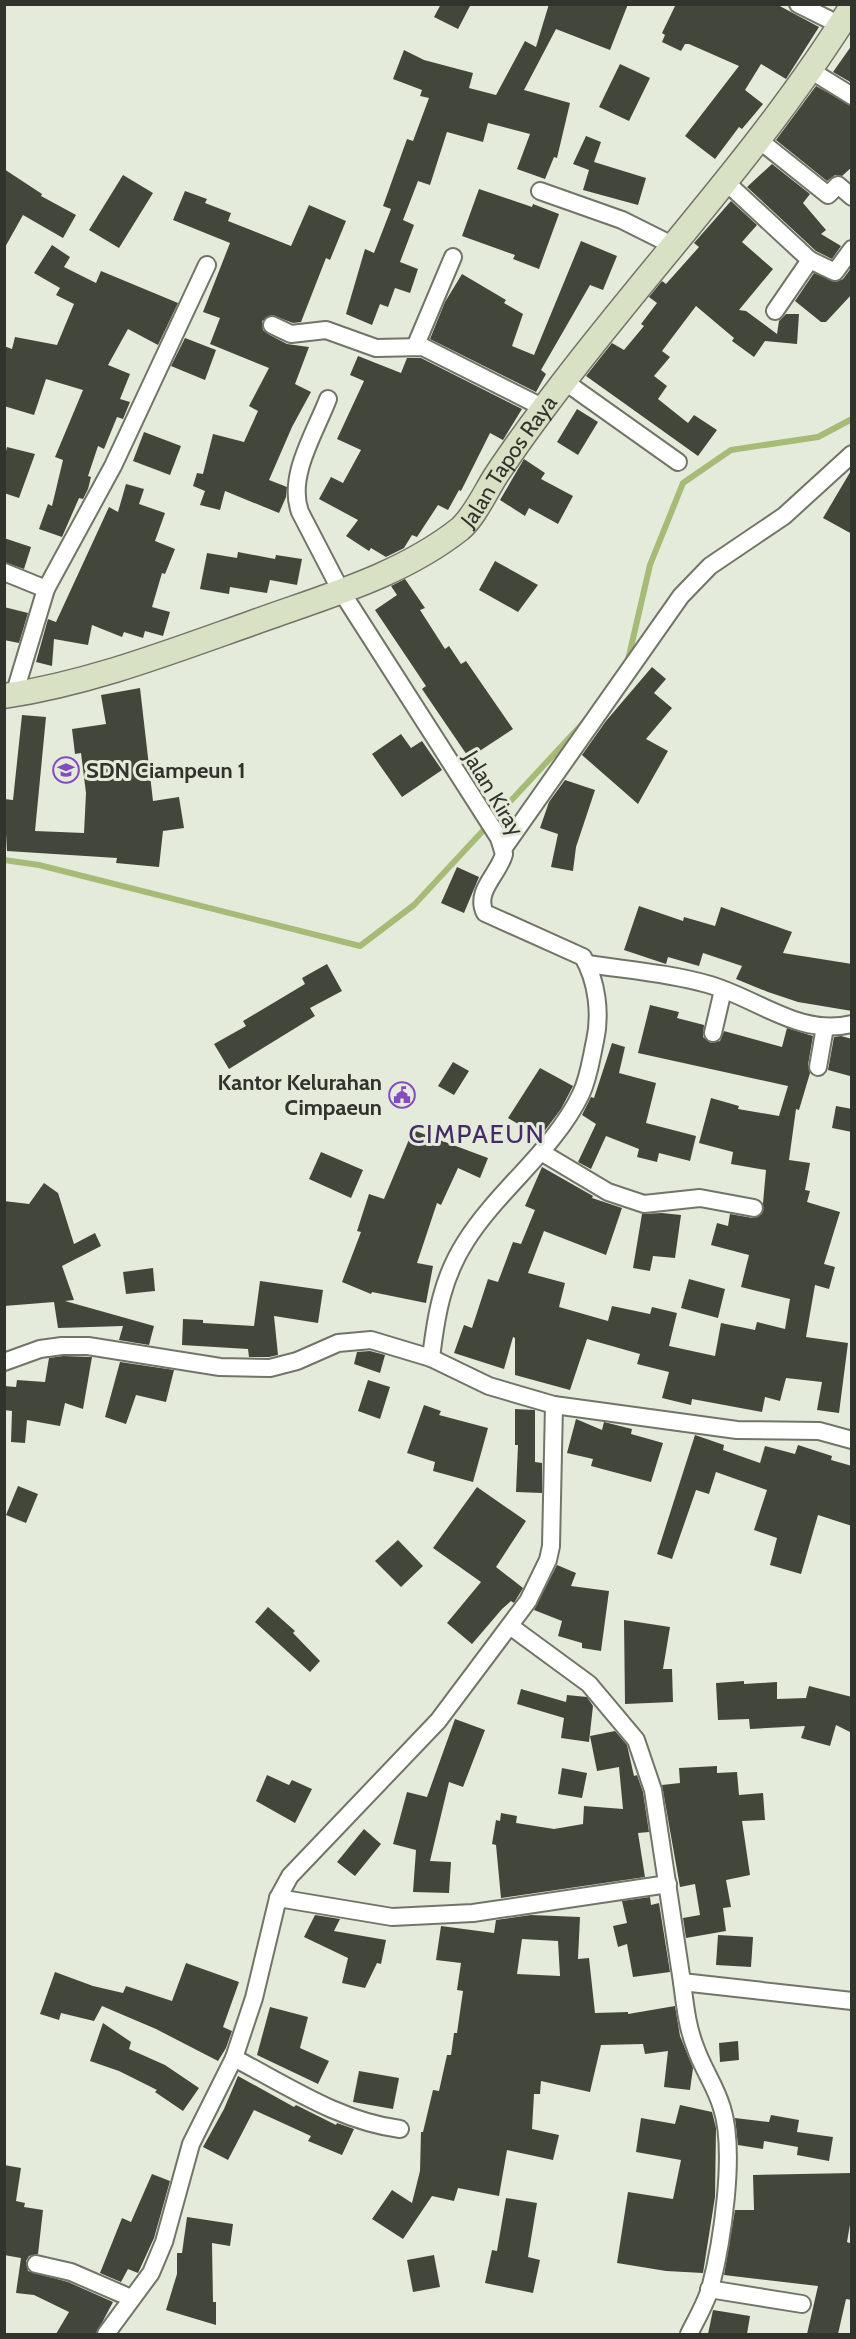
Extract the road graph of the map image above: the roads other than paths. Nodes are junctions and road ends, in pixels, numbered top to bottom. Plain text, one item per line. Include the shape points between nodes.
1 (798, 4) edge
2 (846, 15) edge
3 (810, 70) junction
4 (852, 96) edge
5 (759, 140) junction
6 (727, 183) junction
7 (540, 191) dead end
8 (852, 197) edge
9 (674, 246) junction
10 (852, 249) edge
11 (453, 257) dead end
12 (810, 260) junction
13 (207, 265) dead end
14 (775, 311) dead end
15 (272, 325) dead end
16 (415, 346) junction
17 (564, 381) junction
18 (328, 399) dead end
19 (544, 408) junction
20 (852, 454) edge
21 (678, 462) dead end
22 (4, 572) edge
23 (46, 589) junction
24 (341, 591) junction
25 (9, 695) edge
26 (501, 844) junction
27 (588, 964) junction
28 (723, 990) junction
29 (852, 1024) edge
30 (825, 1026) junction
31 (712, 1033) dead end
32 (818, 1067) dead end
33 (540, 1152) junction
34 (754, 1208) dead end
35 (431, 1358) junction
36 (4, 1362) edge
37 (554, 1405) junction
38 (852, 1440) edge
39 (510, 1626) junction
40 (668, 1884) junction
41 (278, 1898) junction
42 (682, 1982) junction
43 (852, 2001) edge
44 (234, 2058) junction
45 (400, 2129) dead end
46 (36, 2264) dead end
47 (710, 2289) junction
48 (131, 2298) junction
49 (802, 2304) dead end
50 (106, 2334) edge
51 (689, 2334) edge

1 - 2 street
2 - 3 main road, Jalan Tapos Raya
3 - 4 street
3 - 5 main road, Jalan Tapos Raya
5 - 6 main road, Jalan Tapos Raya
5 - 8 street via 828,195 838,185
6 - 9 main road, Jalan Tapos Raya
6 - 12 street
7 - 9 street via 622,220
9 - 17 main road, Jalan Tapos Raya
10 - 12 street via 835,272
11 - 16 street
12 - 14 street
13 - 23 street via 113,466
15 - 16 street via 291,334 326,330 376,348
16 - 19 street
17 - 19 main road, Jalan Tapos Raya
17 - 21 street
18 - 24 street, Jalan Kiray via 295,491 300,512
19 - 24 main road, Jalan Tapos Raya via 463,526 388,573
20 - 26 street via 784,516 710,566 681,596
22 - 23 street
23 - 25 street
24 - 25 main road, Jalan Tapos Raya via 136,664 58,687
24 - 26 street, Jalan Kiray
26 - 27 street, Jalan Kiray via 502,861 483,893 481,905 485,913 574,950
27 - 28 street via 698,981
27 - 33 street via 598,1026 591,1066 576,1105
28 - 30 street via 797,1022
28 - 31 street
29 - 30 street
30 - 32 street
33 - 34 street via 608,1192 644,1204 700,1198
33 - 35 street via 466,1240 451,1268 436,1314
35 - 36 street via 371,1340 358,1340 338,1343 270,1368 220,1367 70,1346 40,1349
35 - 37 street via 489,1386
37 - 38 street via 737,1430 819,1431
37 - 39 street via 551,1546 540,1580
39 - 40 street via 589,1684 636,1740 653,1790
39 - 41 street via 438,1721 290,1876
40 - 41 street via 473,1913 392,1917
40 - 42 street
41 - 44 street via 254,1998
42 - 43 street
42 - 47 street via 686,2018 723,2108 726,2130 727,2191
44 - 45 street via 340,2114
44 - 48 street via 191,2144 164,2242 151,2273
46 - 48 street via 65,2270
47 - 49 street
47 - 51 street
48 - 50 street

